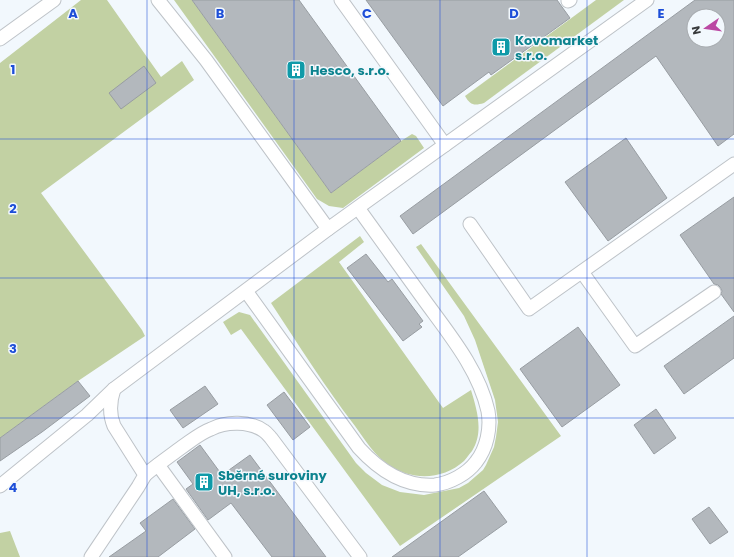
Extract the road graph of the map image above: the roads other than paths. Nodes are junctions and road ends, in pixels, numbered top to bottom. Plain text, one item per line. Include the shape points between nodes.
1 (54, 0) edge
2 (158, 0) edge
3 (341, 0) edge
4 (647, 0) edge
5 (0, 39) edge
6 (446, 145) junction
7 (734, 164) edge
8 (358, 208) junction
9 (470, 224) dead end
10 (328, 229) junction
11 (582, 272) junction
12 (246, 291) junction
13 (714, 292) dead end
14 (114, 389) junction
15 (158, 465) junction
16 (145, 475) junction
17 (0, 486) edge
18 (91, 557) edge
19 (225, 557) edge
20 (360, 557) edge

1 - 5 lane
2 - 10 lane via 206,60
3 - 6 lane
4 - 6 lane
6 - 8 lane
7 - 11 lane
8 - 10 lane
8 - 12 lane via 451,336 478,380 488,410 489,426 484,450 467,471 445,483 427,485 401,479 377,466 359,448
9 - 11 lane via 529,309
10 - 12 lane
11 - 13 lane via 636,346
12 - 14 lane
14 - 16 lane via 110,409 112,422
14 - 17 lane via 87,415
15 - 16 lane
15 - 19 lane
15 - 20 lane via 211,428 224,424 239,424 264,431
16 - 18 lane

